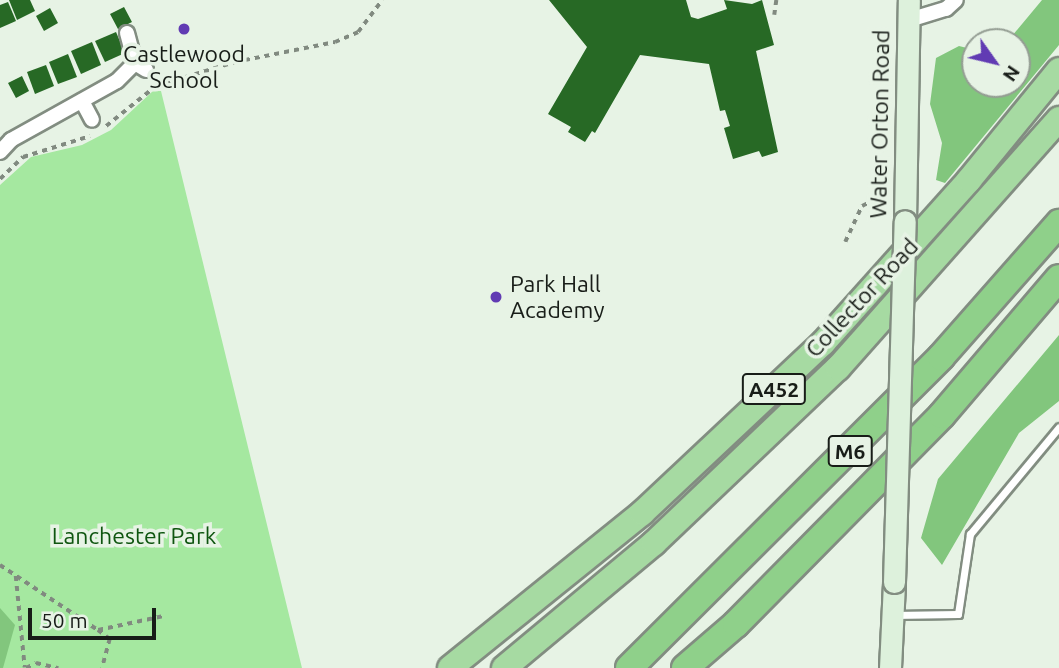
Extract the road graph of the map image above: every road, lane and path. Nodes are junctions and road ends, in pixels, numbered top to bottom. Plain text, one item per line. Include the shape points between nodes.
1 (382, 0) edge
2 (776, 0) edge
3 (956, 0) edge
4 (909, 10) edge
5 (774, 15) dead end
6 (127, 33) dead end
7 (1059, 70) edge
8 (82, 101) junction
9 (1059, 119) edge
10 (96, 128) junction
11 (0, 152) edge
12 (0, 179) edge
13 (887, 192) dead end
14 (1059, 223) edge
15 (845, 242) dead end
16 (1059, 278) edge
17 (1059, 427) edge
18 (0, 565) edge
19 (16, 576) junction
20 (893, 615) junction
21 (164, 616) dead end
22 (98, 630) junction
23 (25, 668) edge
24 (58, 668) edge
25 (102, 668) edge
26 (450, 668) edge
27 (504, 668) edge
28 (629, 668) edge
29 (685, 668) edge
30 (890, 668) edge

1 - 10 path via 358,32 335,42 235,62 156,86
2 - 5 path
3 - 4 street via 946,9
4 - 20 main road, Water Orton Road, bridge
6 - 8 street via 141,67
7 - 26 highway, Collector Road / A452 via 969,180 823,343 642,513
8 - 10 street
8 - 11 street via 11,141
9 - 27 highway, Collector Road / A452 via 838,368 654,543
10 - 12 path via 23,157
13 - 15 path via 862,206
14 - 28 highway, M6 via 922,377
16 - 29 highway, M6 via 942,415 736,624
17 - 20 lane via 970,534 958,614
18 - 19 path
19 - 22 path
19 - 23 path
20 - 30 main road, Water Orton Road
21 - 22 path
22 - 25 path via 110,639
23 - 24 path via 36,663

